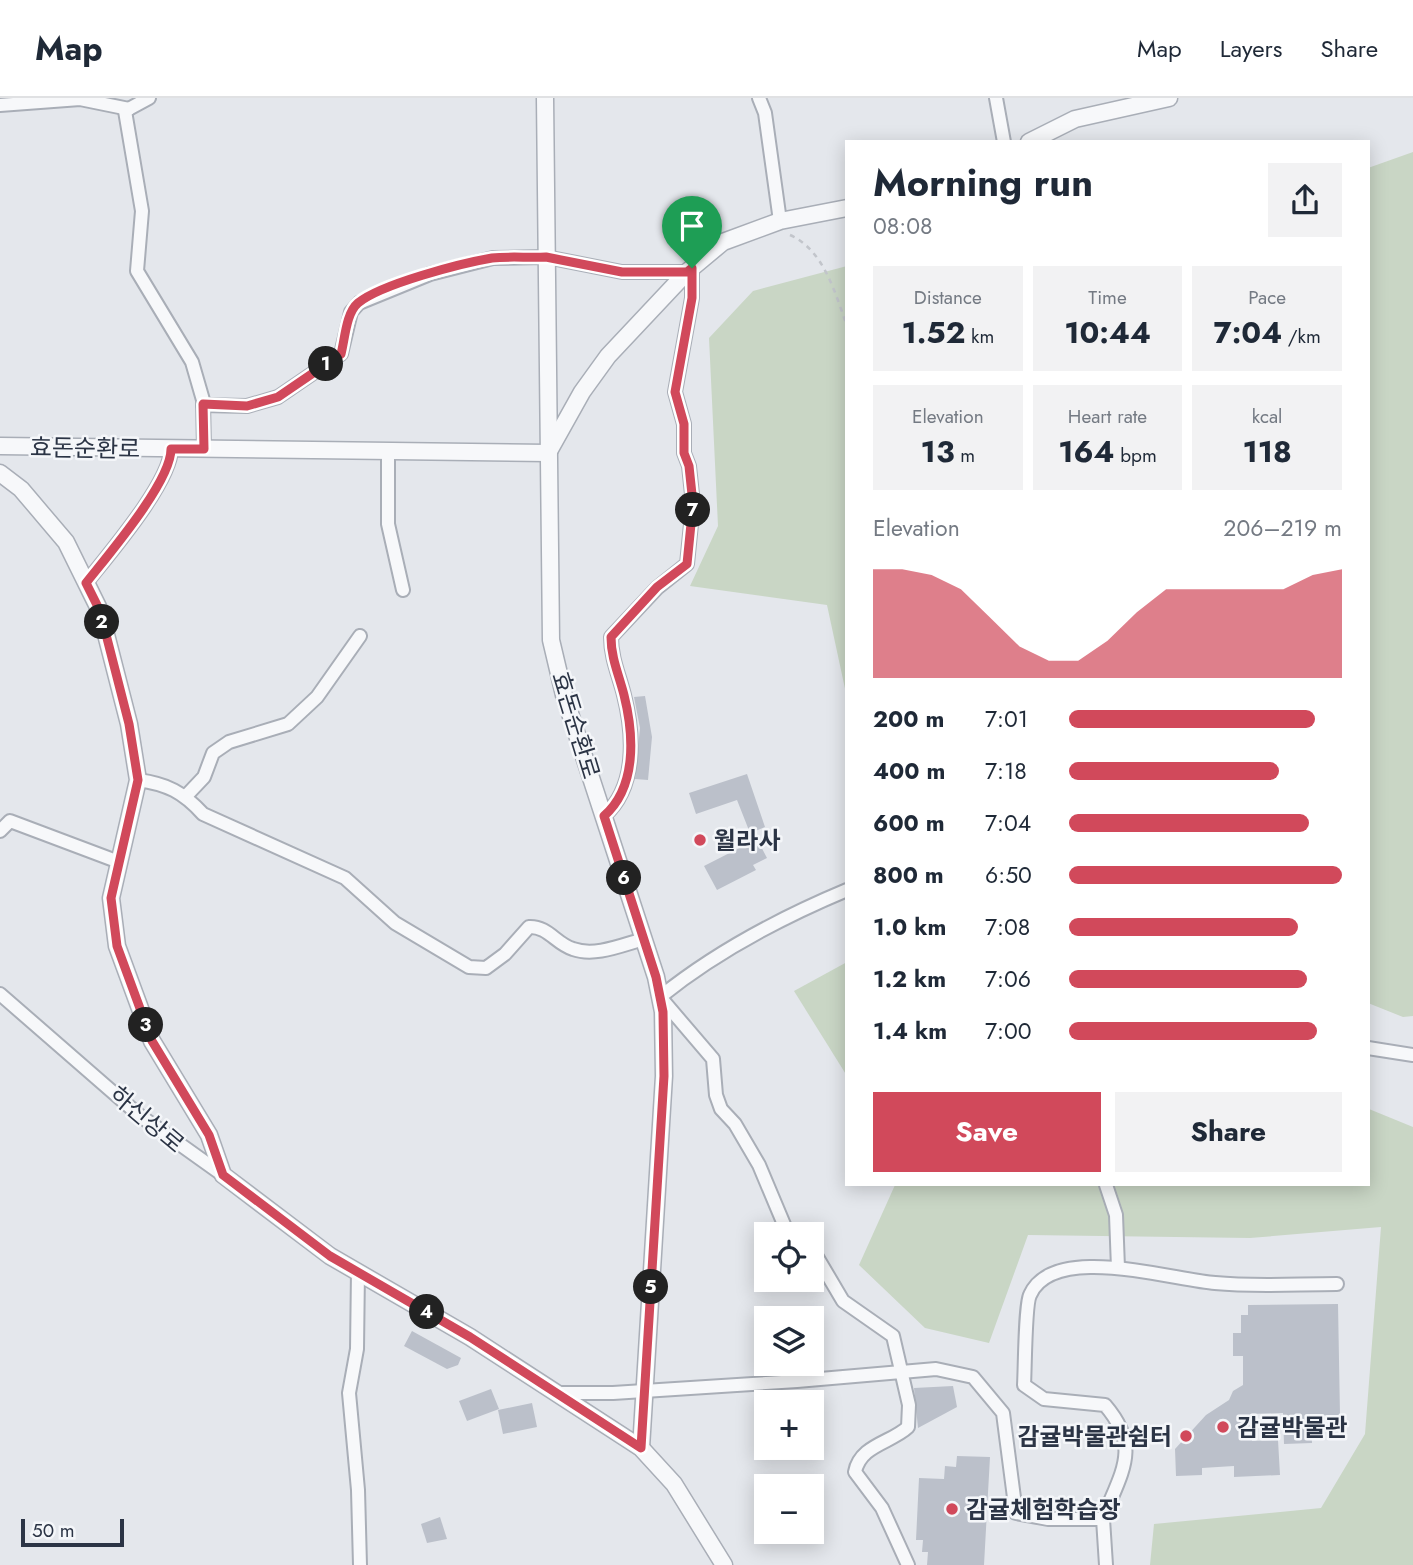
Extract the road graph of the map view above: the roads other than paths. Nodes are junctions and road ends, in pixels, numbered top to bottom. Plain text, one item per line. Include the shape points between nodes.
1 (149, 98) edge
2 (545, 98) edge
3 (759, 98) edge
4 (996, 98) edge
5 (1169, 98) edge
6 (0, 105) edge
7 (127, 110) junction
8 (1004, 140) edge
9 (1033, 140) edge
10 (845, 208) edge
11 (774, 223) junction
12 (546, 257) junction
13 (690, 270) junction
14 (203, 404) junction
15 (0, 446) edge
16 (171, 449) junction
17 (204, 449) junction
18 (388, 451) junction
19 (548, 453) junction
20 (0, 473) edge
21 (86, 583) junction
22 (403, 590) dead end
23 (360, 636) dead end
24 (138, 780) junction
25 (186, 796) junction
26 (604, 816) junction
27 (0, 831) edge
28 (119, 862) junction
29 (845, 891) edge
30 (644, 939) junction
31 (0, 994) edge
32 (660, 997) junction
33 (1370, 1048) edge
34 (1413, 1055) edge
35 (223, 1175) junction
36 (1106, 1186) edge
37 (783, 1222) edge
38 (824, 1268) edge
39 (1118, 1268) junction
40 (358, 1272) junction
41 (1338, 1284) dead end
42 (901, 1372) junction
43 (644, 1391) junction
44 (557, 1393) junction
45 (641, 1448) junction
46 (1103, 1519) junction
47 (359, 1565) edge
48 (724, 1565) edge
49 (908, 1565) edge
50 (1106, 1565) edge

1 - 7 street
2 - 12 street, 효돈순환로
3 - 11 street via 765,113
4 - 8 street
5 - 9 street via 1075,119
6 - 7 street via 80,99
7 - 14 street via 142,211 137,271 192,362
10 - 11 street
11 - 13 street via 723,242
12 - 13 street via 622,272
12 - 14 street via 493,258 383,291 351,312 341,354 278,397 247,406
12 - 19 street, 효돈순환로
13 - 19 street via 608,356
13 - 26 street via 692,298 675,392 684,424 693,504 687,564 657,587 611,637 631,739 627,784 618,804
14 - 17 street
15 - 16 street, 효돈순환로
16 - 17 street, 효돈순환로
16 - 21 street, 효돈순환로 via 171,461 136,519
17 - 18 street, 효돈순환로
18 - 19 street, 효돈순환로
18 - 22 street via 388,524
19 - 26 street, 효돈순환로 via 551,640
20 - 21 street via 21,489 66,542
21 - 24 street via 100,611 129,724
23 - 25 street via 317,697 288,724 229,743 213,753 204,777
24 - 25 street via 166,784
24 - 28 street
25 - 30 street via 203,814 345,878 395,923 469,967 486,968 529,927 538,927 570,948 585,952
26 - 30 street, 효돈순환로
27 - 28 street via 10,821
28 - 35 street via 111,898 117,946 152,1041 209,1135
29 - 32 street via 779,919 690,973
30 - 32 street, 효돈순환로
31 - 35 street, 하신상로 via 139,1115
32 - 37 street via 713,1059 721,1109 759,1165
32 - 43 street, 효돈순환로 via 664,1076
33 - 34 street
35 - 40 street, 하신상로
36 - 39 street via 1116,1214
38 - 42 street via 843,1301 893,1336
39 - 41 street via 1215,1283
39 - 46 street via 1051,1273 1030,1295 1024,1385 1044,1399 1105,1405 1122,1424 1127,1456
40 - 44 street, 하신상로
40 - 47 street via 357,1349 349,1393 362,1550
42 - 43 street
42 - 46 street via 936,1368 973,1377 1003,1413 1016,1513 1048,1520
42 - 49 street via 909,1405 908,1427 859,1459 855,1472 882,1508
43 - 44 street
43 - 45 street, 효돈순환로
44 - 45 street, 하신상로
45 - 48 street, 하신상로 via 674,1485
46 - 50 street

